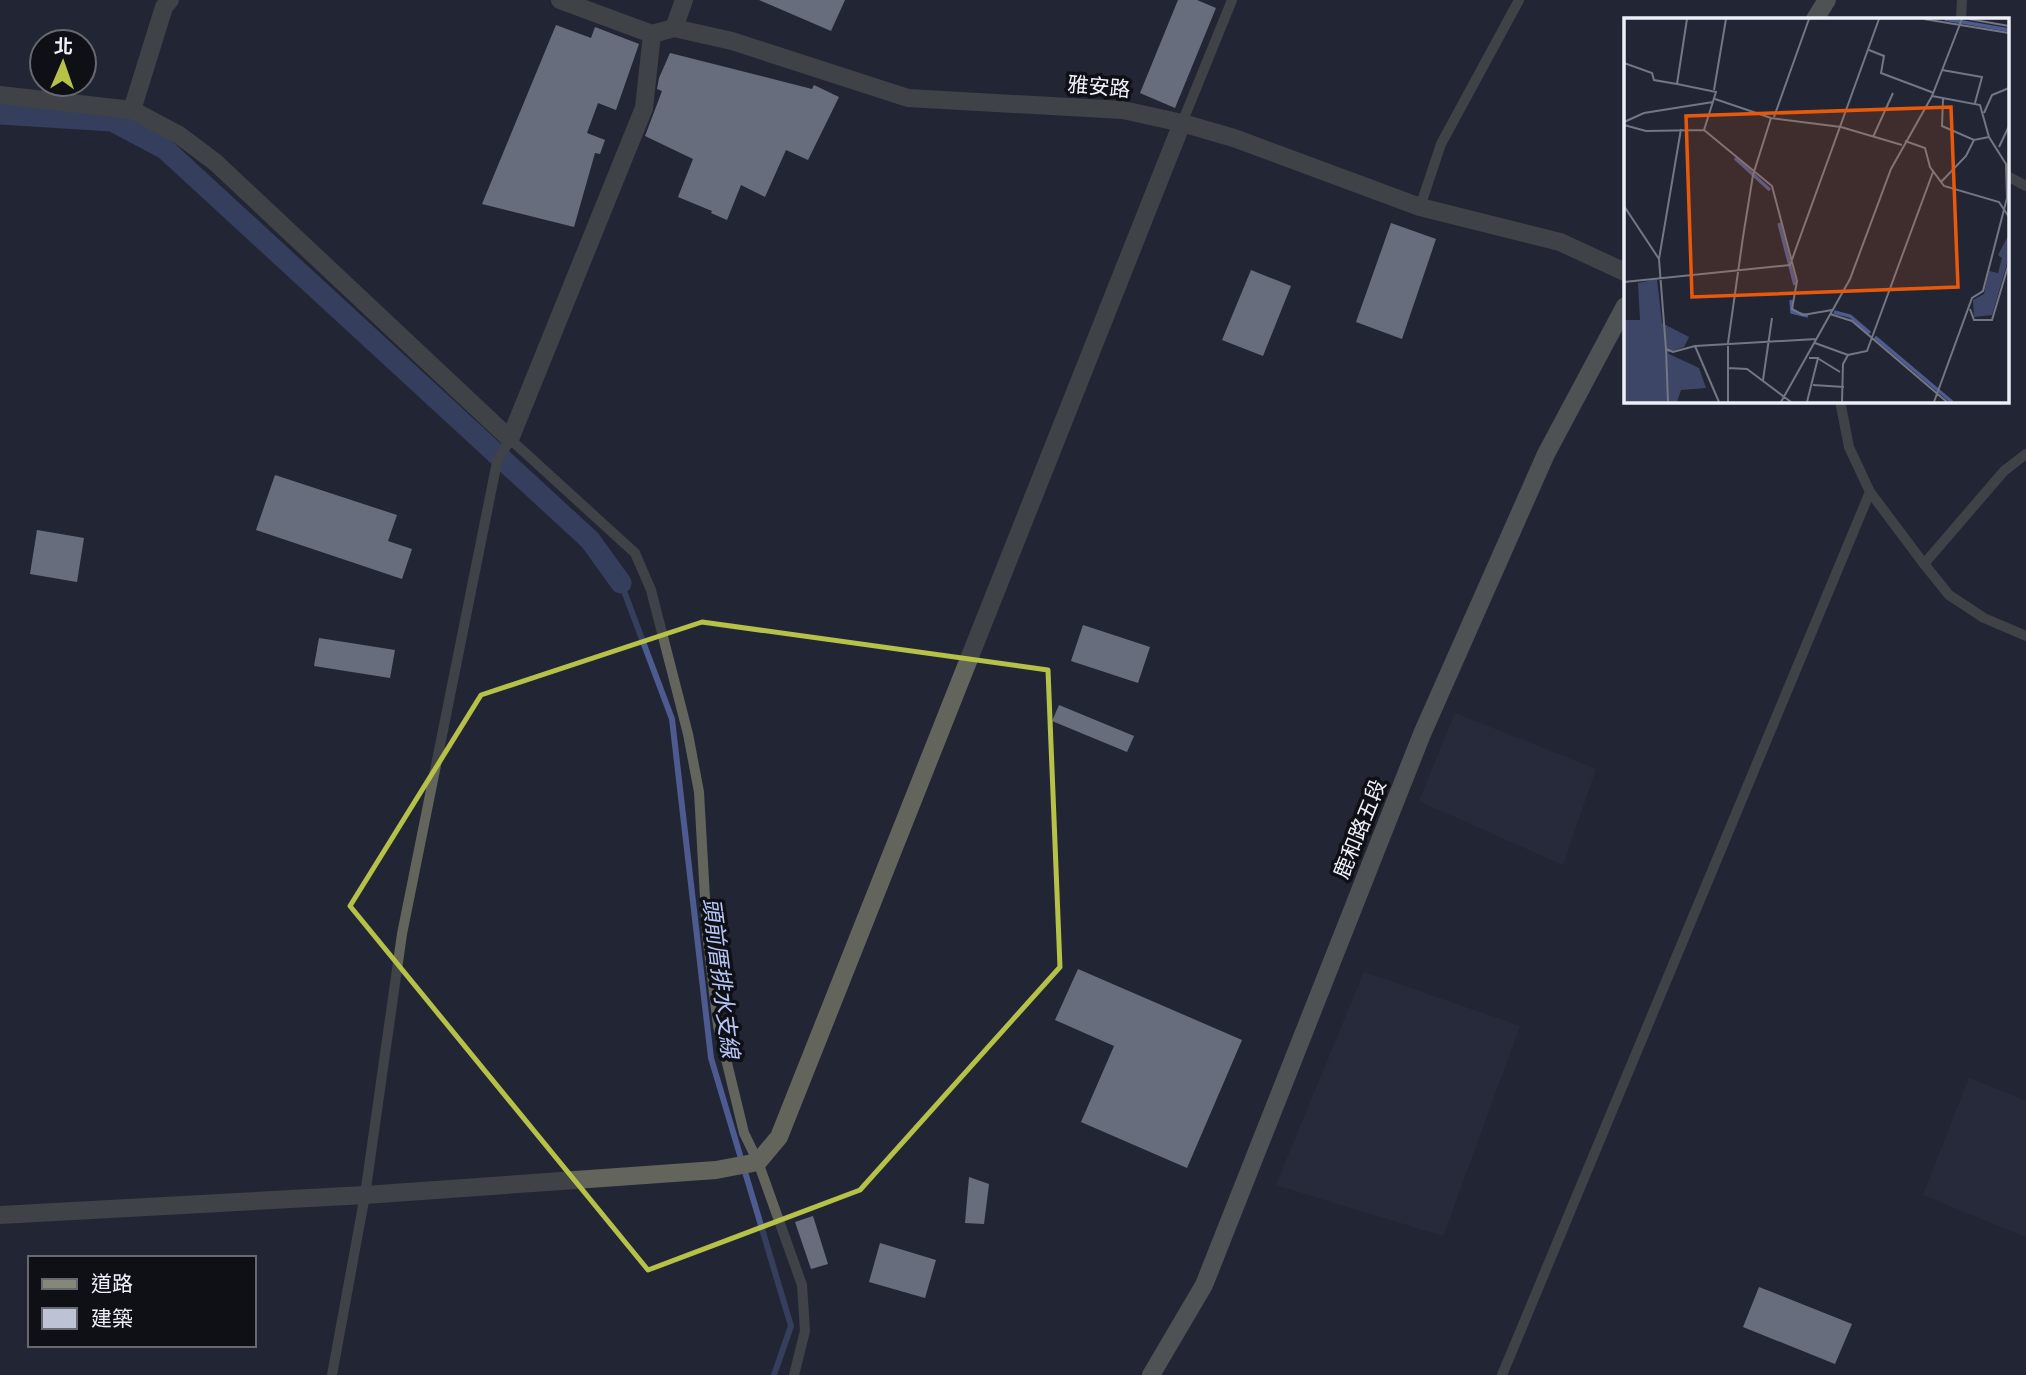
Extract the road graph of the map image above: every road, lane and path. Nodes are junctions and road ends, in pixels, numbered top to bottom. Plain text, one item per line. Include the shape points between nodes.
1 (170, 0) edge
2 (560, 0) edge
3 (684, 0) edge
4 (1232, 0) edge
5 (1519, 0) edge
6 (1827, 0) edge
7 (1962, 0) edge
8 (1816, 18) edge
9 (1961, 18) edge
10 (674, 28) junction
11 (652, 34) junction
12 (0, 95) edge
13 (132, 110) junction
14 (1182, 123) junction
15 (2008, 177) edge
16 (2026, 186) edge
17 (1420, 208) junction
18 (1624, 272) edge
19 (1624, 308) edge
20 (1840, 402) edge
21 (510, 439) junction
22 (2026, 454) edge
23 (1870, 492) junction
24 (1924, 564) junction
25 (2026, 636) edge
26 (758, 1162) junction
27 (365, 1195) junction
28 (0, 1215) edge
29 (332, 1375) edge
30 (794, 1375) edge
31 (1151, 1375) edge
32 (1503, 1375) edge

1 - 13 street
2 - 11 street
3 - 10 street
4 - 14 lane
5 - 17 lane via 1441,144
6 - 8 main road
7 - 9 lane
10 - 11 street, 雅安路
10 - 14 street, 雅安路 via 732,41 908,98 1123,110
11 - 21 street via 644,108
12 - 13 street
13 - 21 street via 179,135 215,162
14 - 17 street, 雅安路
14 - 26 street via 779,1137
15 - 16 lane
17 - 18 street, 雅安路 via 1560,242
19 - 31 main road, 鹿和路五段 via 1546,454 1427,721 1204,1285
20 - 23 lane via 1849,447
21 - 26 lane via 635,553 651,590 699,792 707,934 718,1026 744,1133
21 - 27 lane via 497,462 402,934
22 - 24 lane via 2004,471
23 - 24 lane
23 - 32 lane
24 - 25 lane via 1949,595 1984,618
26 - 27 street via 716,1170
26 - 30 lane via 802,1285 805,1331
27 - 28 street
27 - 29 lane

